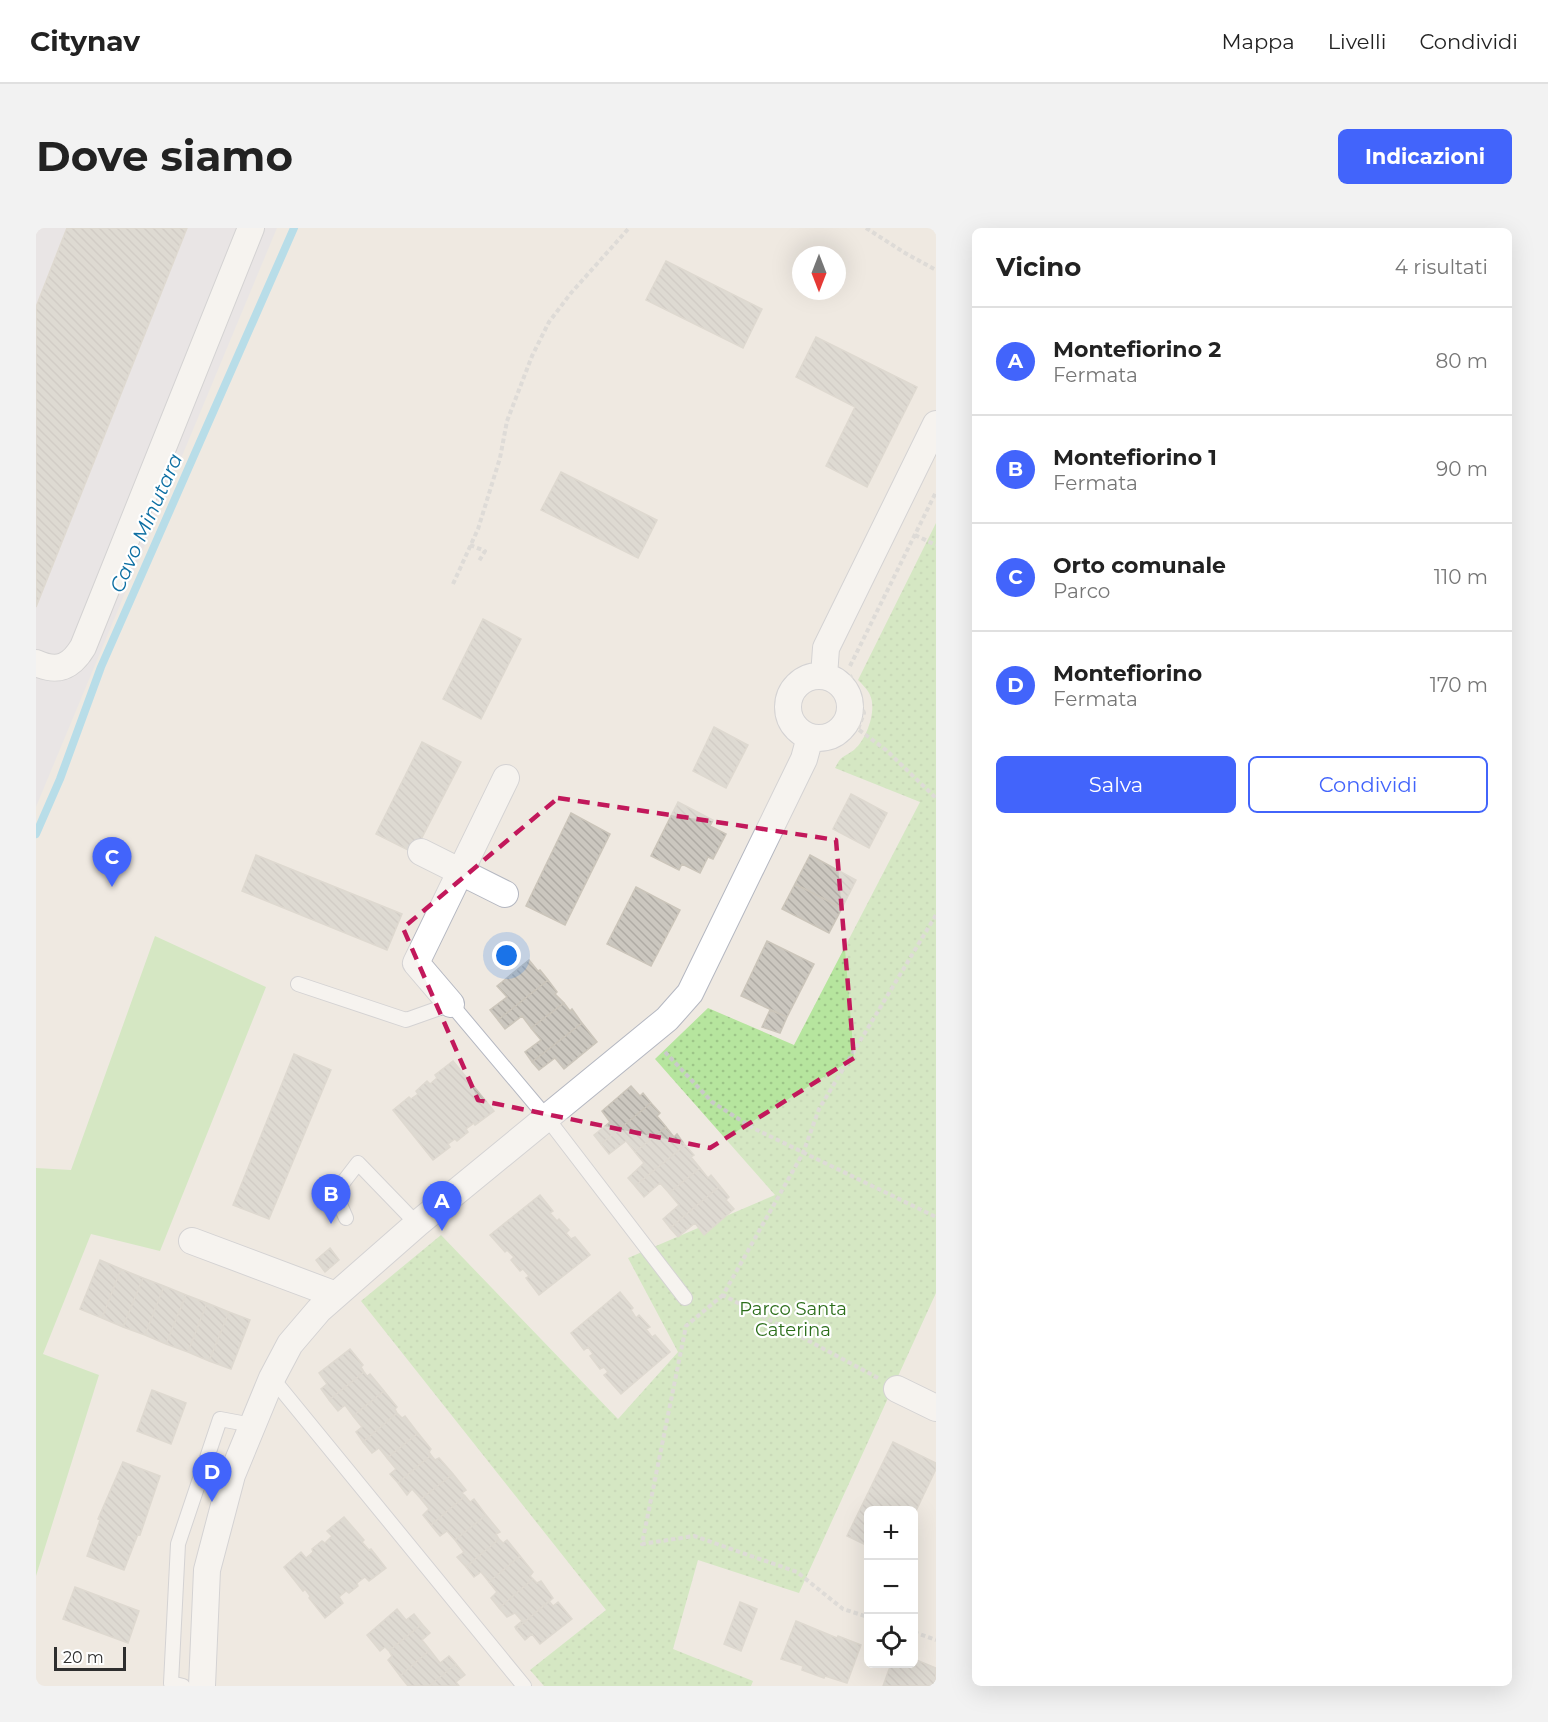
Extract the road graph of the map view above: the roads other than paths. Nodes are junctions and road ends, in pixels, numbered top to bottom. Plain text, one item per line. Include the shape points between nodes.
1 (251, 228) edge
2 (936, 427) edge
3 (36, 663) edge
4 (824, 676) junction
5 (810, 737) junction
6 (506, 778) dead end
7 (421, 852) dead end
8 (461, 872) junction
9 (505, 894) dead end
10 (298, 984) dead end
11 (451, 1004) junction
12 (548, 1118) junction
13 (346, 1218) dead end
14 (417, 1224) junction
15 (192, 1241) dead end
16 (336, 1295) junction
17 (685, 1298) dead end
18 (272, 1378) junction
19 (897, 1389) road end
20 (936, 1408) edge
21 (252, 1425) junction
22 (183, 1686) edge
23 (202, 1686) edge
24 (524, 1686) edge

1 - 3 street via 83,647 70,664 57,668
2 - 4 street via 826,648
4 - 5 street via 801,681 788,701 793,724
4 - 5 street via 835,679 849,697 853,725 830,736
5 - 12 street via 804,759 690,993 668,1019
6 - 8 street
7 - 8 street
8 - 9 street
8 - 11 street via 416,963
10 - 11 lane via 406,1020
11 - 12 lane
12 - 14 street
12 - 17 lane
13 - 14 lane via 334,1194 358,1163
14 - 16 street
15 - 16 street
16 - 18 street via 290,1344
18 - 21 street
18 - 24 lane
19 - 20 street
21 - 22 lane via 220,1419 178,1544 171,1683
21 - 23 street via 232,1475 207,1570

